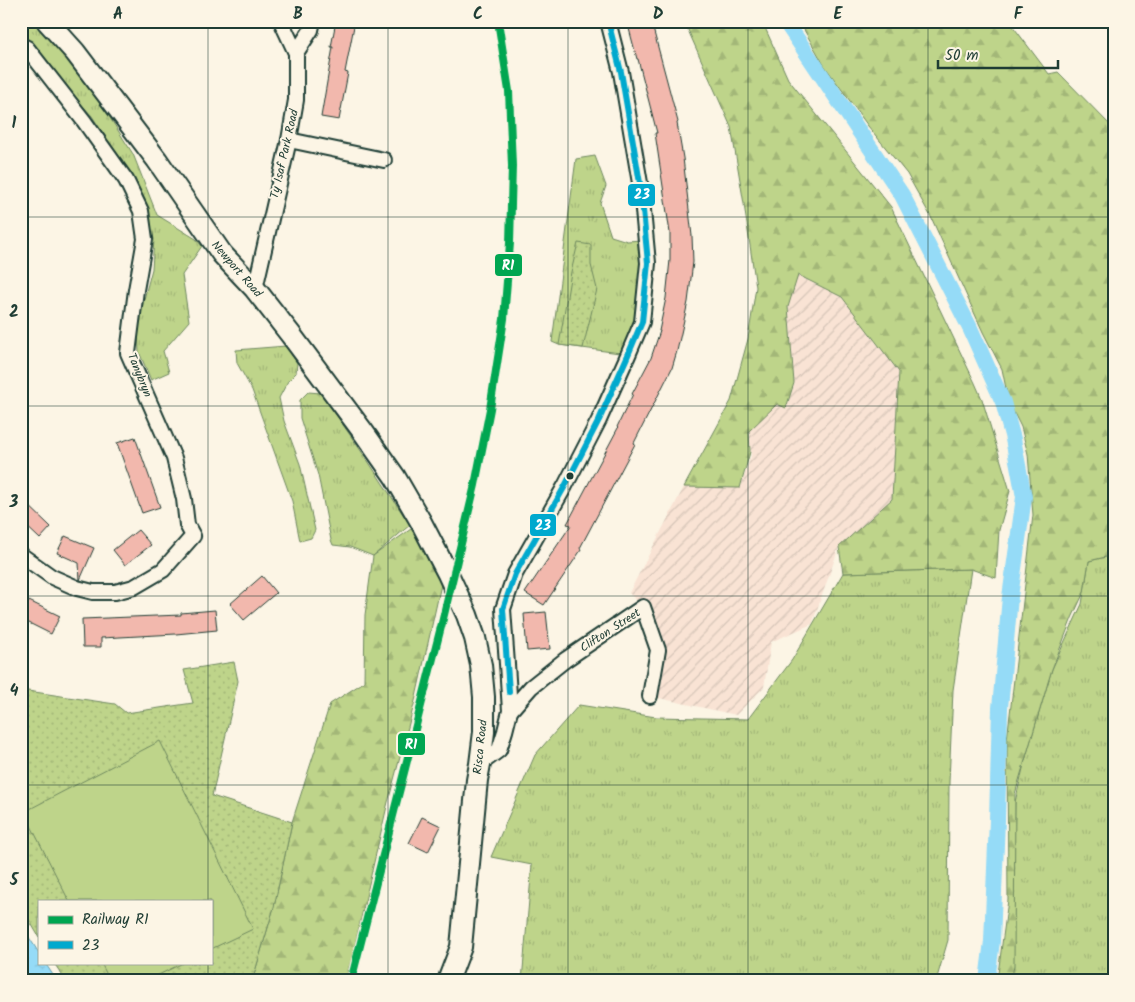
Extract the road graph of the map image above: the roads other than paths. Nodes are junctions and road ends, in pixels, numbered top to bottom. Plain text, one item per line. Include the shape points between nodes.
1 (48, 21) edge
2 (281, 21) edge
3 (313, 21) edge
4 (608, 21) edge
5 (21, 45) edge
6 (296, 53) junction
7 (289, 140) junction
8 (384, 160) dead end
9 (254, 289) junction
10 (421, 522) joint
11 (21, 555) edge
12 (650, 696) dead end
13 (510, 711) junction
14 (480, 764) junction
15 (448, 981) edge

1 - 9 main road, Newport Road via 76,52 151,152 222,254
2 - 6 street
3 - 6 street
4 - 13 street via 621,72 641,189 648,263 642,322 599,420 515,574 503,609
5 - 11 street, Tanybryn via 27,48 84,120 126,180 141,211 144,239 128,353 174,458 187,525 193,536 163,570 134,587 115,592 77,588 52,578
6 - 7 street, Ty Isaf Park Road via 296,100
7 - 8 street
7 - 9 street, Ty Isaf Park Road
9 - 10 main road, Newport Road via 364,433
10 - 14 main road, Risca Road via 476,638 484,697
12 - 13 street, Clifton Street via 658,650 643,606 565,660 531,687
13 - 14 street via 499,750
14 - 15 main road, Risca Road via 461,947

